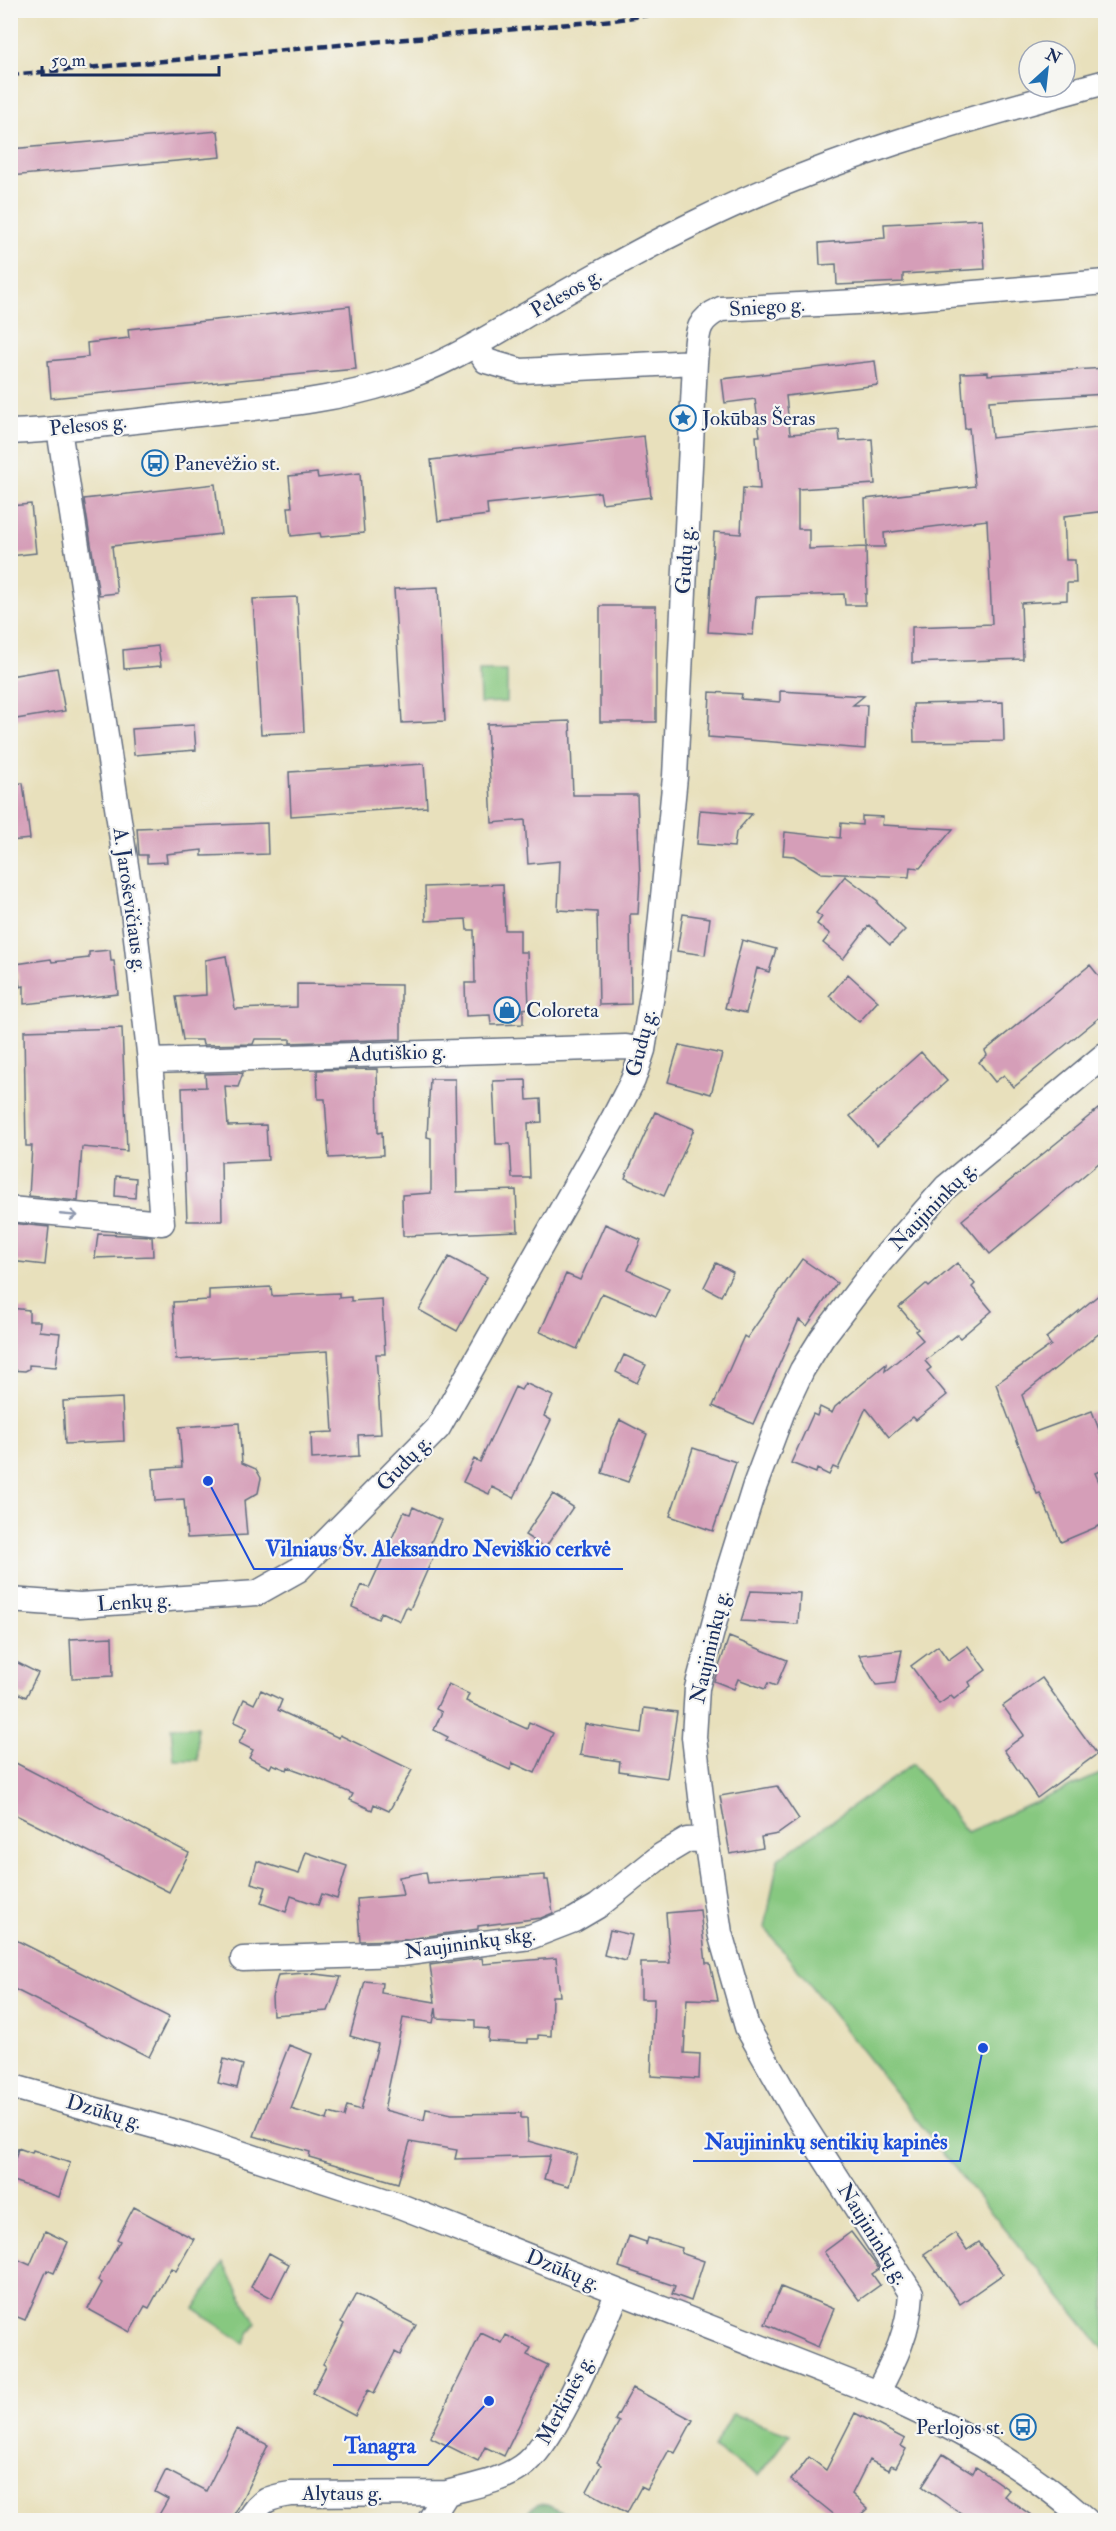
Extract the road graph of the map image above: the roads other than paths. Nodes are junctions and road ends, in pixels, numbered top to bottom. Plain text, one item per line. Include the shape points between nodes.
1 (1106, 82) edge
2 (1106, 282) edge
3 (476, 346) junction
4 (695, 362) junction
5 (59, 429) junction
6 (10, 432) edge
7 (643, 1050) junction
8 (1106, 1054) edge
9 (150, 1061) junction
10 (10, 1209) edge
11 (257, 1593) joint
12 (10, 1600) edge
13 (706, 1839) junction
14 (243, 1959) dead end
15 (10, 2086) edge
16 (618, 2292) junction
17 (877, 2392) junction
18 (447, 2493) junction
19 (249, 2520) edge
20 (430, 2520) edge
21 (1086, 2520) edge

1 - 3 street, Pelesos g. via 949,124 773,187 603,271
2 - 4 street, Sniego g. via 721,309 707,315 699,328
3 - 4 street via 486,361 521,370
3 - 5 street, Pelesos g. via 421,372 353,393
4 - 7 street, Gudų g. via 675,777 655,976
5 - 6 street, Pelesos g.
5 - 9 street, A. Jaroševičiaus g. via 133,911
7 - 9 street, Adutiškio g. via 626,1047
7 - 11 street, Gudų g. via 613,1119 438,1428 298,1570
8 - 13 street, Naujininkų g. via 946,1187 880,1262 802,1370 755,1485 697,1688 694,1737
10 -> 9 street, A. Jaroševičiaus g. via 162,1223
11 - 12 street, Lenkų g. via 80,1605
13 - 14 street, Naujininkų skg. via 687,1840 598,1906 566,1924 530,1937 401,1954
13 - 17 street, Naujininkų g. via 720,1933 747,2027 797,2115 910,2293 910,2319
15 - 16 street, Dzūkų g. via 186,2135 396,2204
16 - 17 street, Dzūkų g.
16 - 18 street, Merkinės g. via 537,2453 498,2480
17 - 21 street, Dzūkų g. via 1014,2465
18 - 19 street, Alytaus g. via 291,2494 268,2498 257,2506
18 - 20 street

